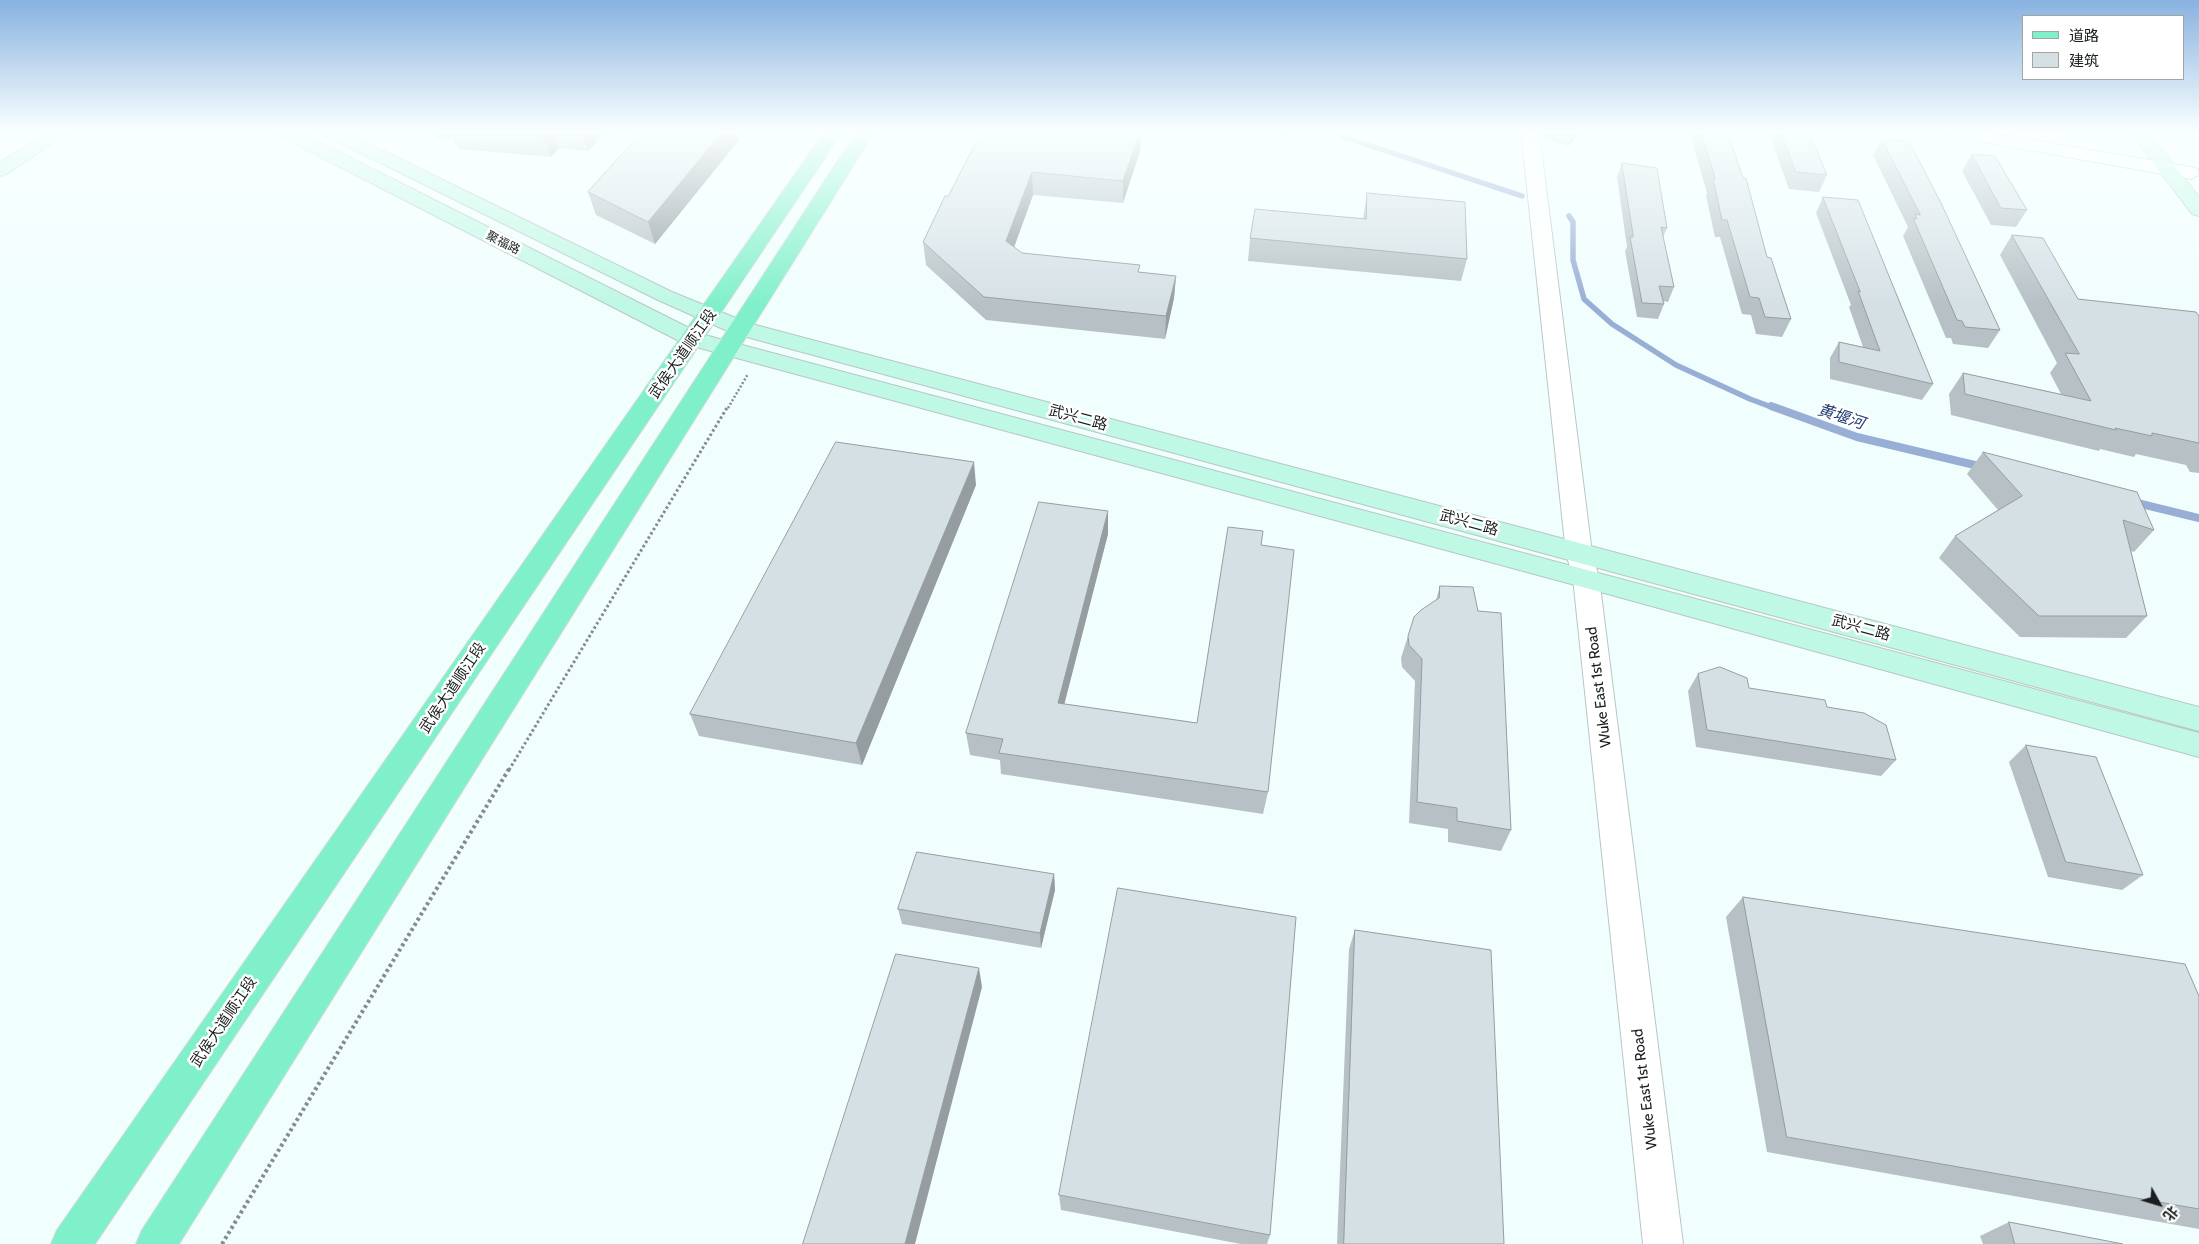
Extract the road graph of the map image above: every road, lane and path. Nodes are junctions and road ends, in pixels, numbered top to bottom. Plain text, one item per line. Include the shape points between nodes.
1 (398, 189) edge
2 (449, 189) edge
3 (795, 189) edge
4 (829, 189) edge
5 (1537, 189) edge
6 (2183, 189) edge
7 (2199, 210) edge
8 (709, 316) junction
9 (732, 339) junction
10 (693, 340) junction
11 (758, 357) junction
12 (586, 496) junction
13 (630, 498) junction
14 (1583, 565) junction
15 (2199, 719) edge
16 (2199, 745) edge
17 (71, 1244) edge
18 (156, 1244) edge
19 (222, 1244) edge
20 (1663, 1244) edge

1 - 10 street, 聚福路
2 - 8 street
3 - 8 main road, 武侯大道顺江段
4 - 9 main road, 武侯大道顺江段
5 - 14 street, Wuke East 1st Road
6 - 7 street
8 - 9 street
8 - 10 main road, 武侯大道顺江段
9 - 10 street, 聚福路
9 - 11 street
9 - 13 main road, 武侯大道顺江段
9 - 14 street, 武兴二路
10 - 12 main road, 武侯大道顺江段
11 - 14 street
11 - 19 path
12 - 13 main road
12 - 17 main road, 武侯大道顺江段
13 - 18 main road, 武侯大道顺江段
14 - 15 street, 武兴二路
14 - 16 street
14 - 20 street, Wuke East 1st Road

